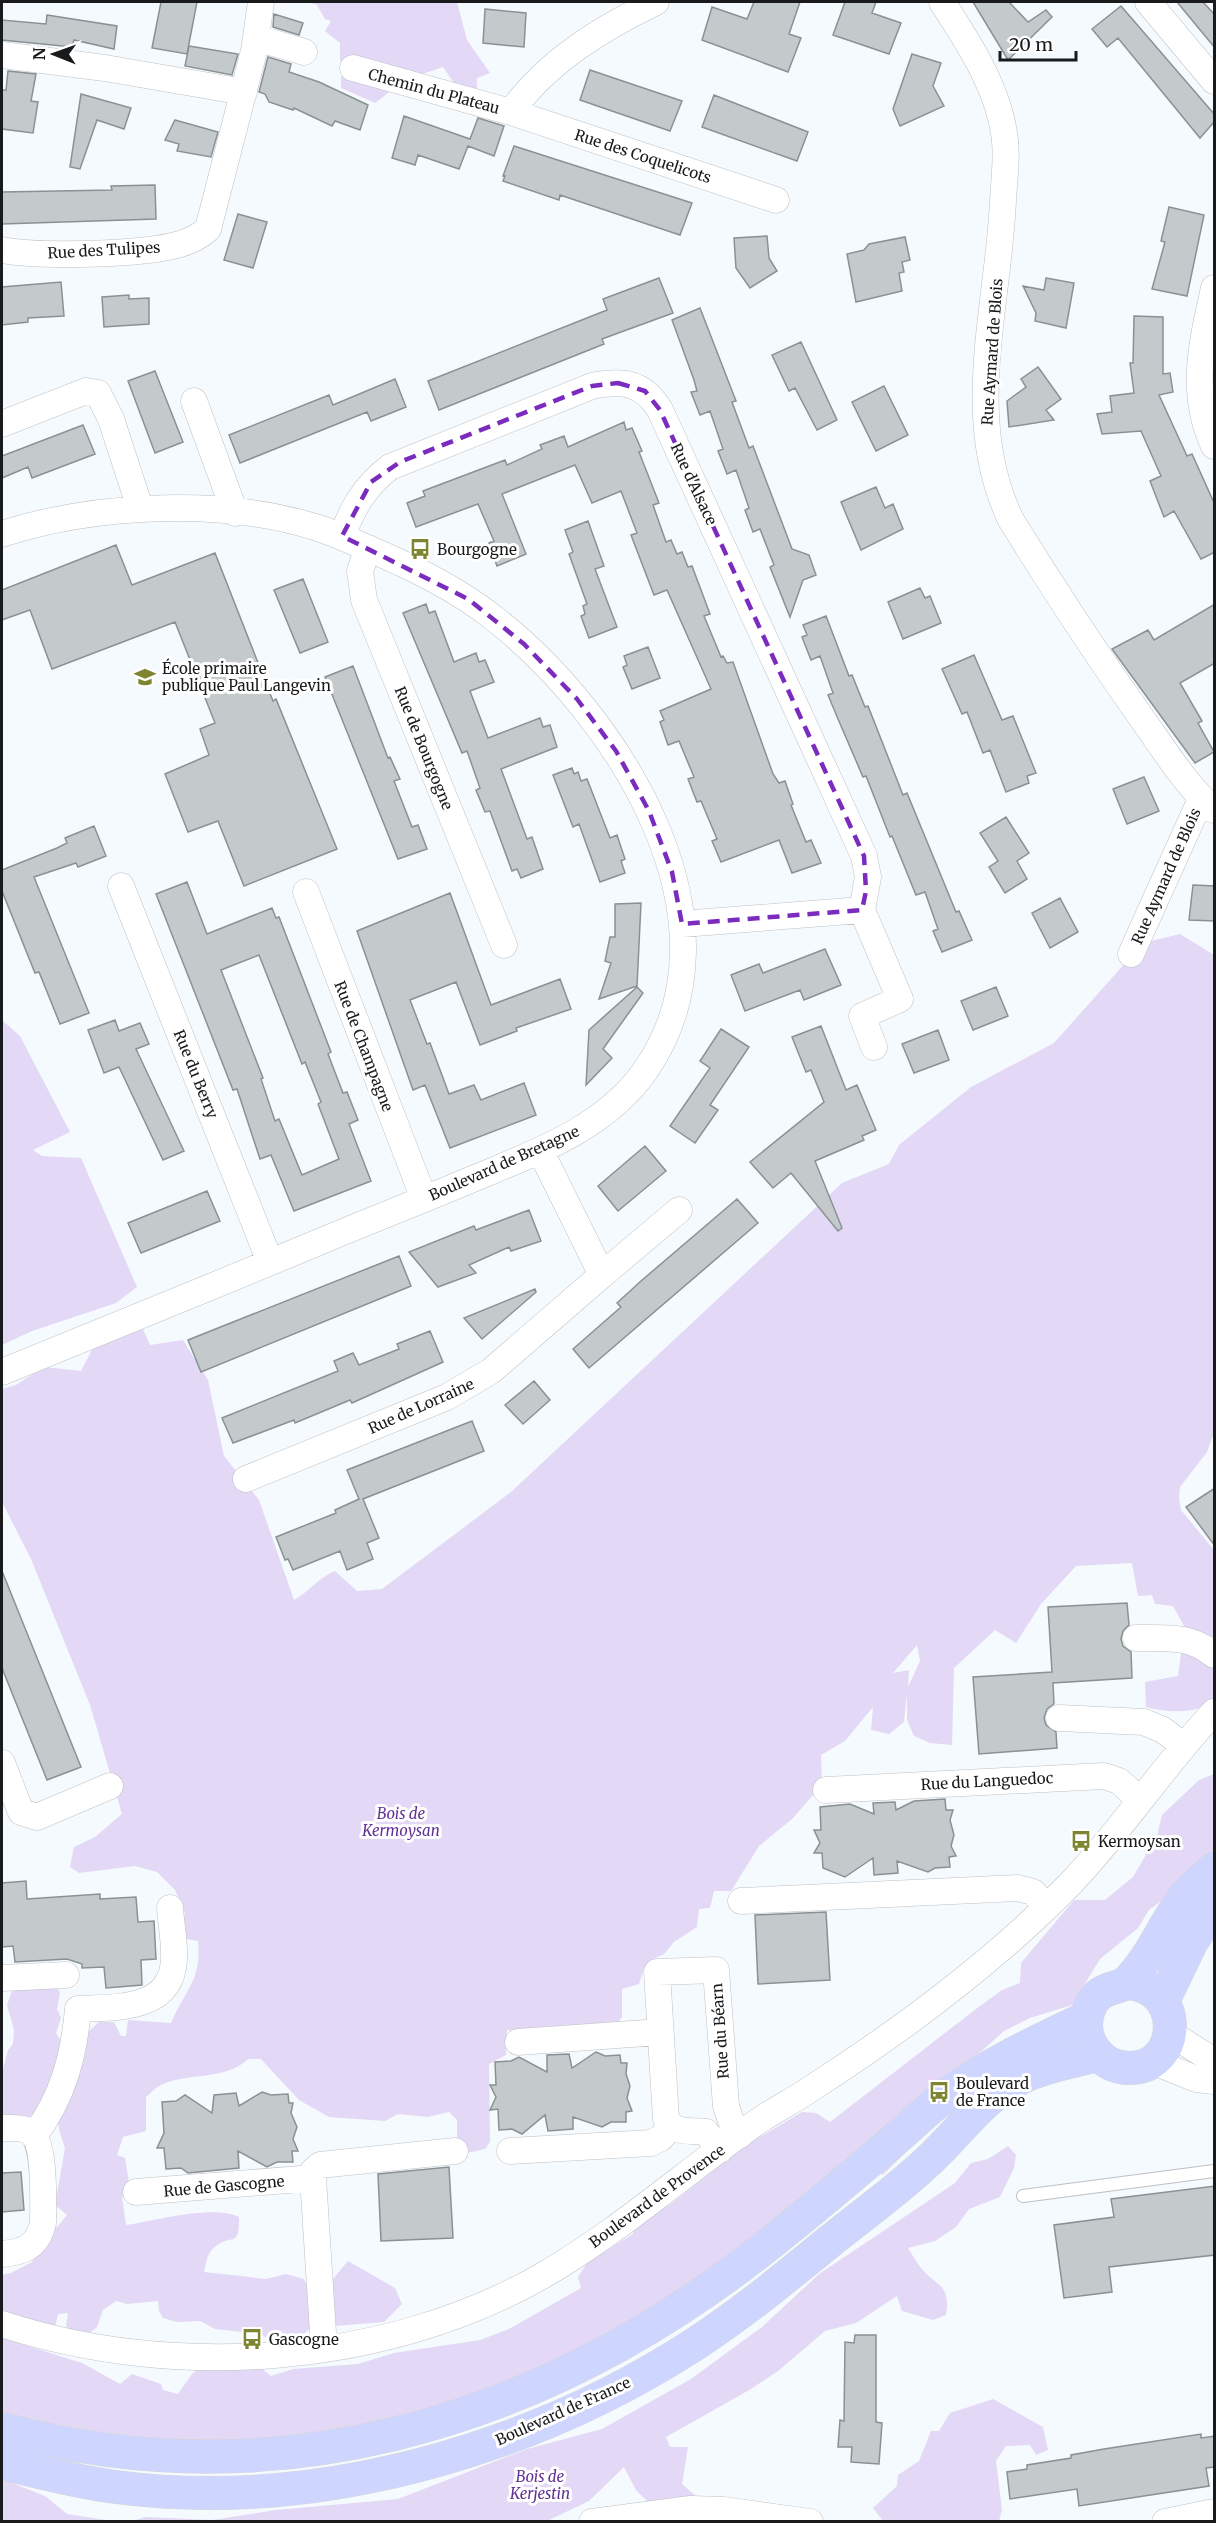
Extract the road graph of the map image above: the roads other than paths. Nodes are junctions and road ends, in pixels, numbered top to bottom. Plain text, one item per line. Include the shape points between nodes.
1 (261, 2) edge
2 (656, 2) edge
3 (942, 2) edge
4 (1148, 2) edge
5 (257, 38) junction
6 (304, 51) dead end
7 (2, 55) edge
8 (353, 68) dead end
9 (1215, 81) edge
10 (244, 92) junction
11 (511, 112) junction
12 (776, 200) dead end
13 (2, 250) edge
14 (1215, 288) edge
15 (194, 401) dead end
16 (2, 424) edge
17 (1215, 446) edge
18 (140, 508) junction
19 (234, 513) junction
20 (2, 534) edge
21 (342, 536) junction
22 (368, 548) junction
23 (1208, 805) edge
24 (121, 886) dead end
25 (306, 892) dead end
26 (862, 910) junction
27 (682, 924) junction
28 (504, 945) dead end
29 (1131, 954) dead end
30 (874, 1047) dead end
31 (540, 1150) junction
32 (424, 1199) junction
33 (679, 1210) dead end
34 (270, 1262) junction
35 (602, 1275) junction
36 (2, 1372) edge
37 (246, 1479) dead end
38 (1136, 1638) dead end
39 (1215, 1655) edge
40 (1215, 1712) edge
41 (1059, 1718) dead end
42 (1184, 1746) junction
43 (2, 1763) edge
44 (110, 1786) dead end
45 (826, 1790) dead end
46 (1140, 1800) junction
47 (1215, 1869) edge
48 (741, 1901) dead end
49 (1047, 1906) junction
50 (170, 1908) dead end
51 (1215, 1909) edge
52 (66, 1975) dead end
53 (2, 1977) edge
54 (1127, 1983) junction
55 (1163, 2001) junction
56 (1086, 2019) junction
57 (660, 2032) junction
58 (1170, 2033) junction
59 (518, 2042) dead end
60 (1098, 2055) junction
61 (1152, 2061) junction
62 (1215, 2061) edge
63 (1215, 2081) edge
64 (671, 2126) junction
65 (2, 2128) edge
66 (34, 2136) junction
67 (730, 2143) junction
68 (454, 2151) dead end
69 (510, 2151) dead end
70 (1215, 2171) edge
71 (313, 2178) junction
72 (136, 2192) dead end
73 (1023, 2196) dead end
74 (2, 2253) edge
75 (2, 2324) edge
76 (324, 2348) junction
77 (2, 2429) edge
78 (2, 2463) edge
79 (1215, 2512) edge
80 (592, 2522) edge
81 (810, 2522) edge
82 (1165, 2522) edge

1 - 5 street, Rue des Tulipes
2 - 11 street, Chemin du Plateau via 597,35 542,74
3 - 23 street, Rue Aymard de Blois via 986,79 1005,135 1001,240 985,400 994,479 1011,520 1075,622
4 - 9 street
5 - 6 street
5 - 10 street, Rue des Tulipes
7 - 10 street
8 - 11 street, Chemin du Plateau
10 - 13 street, Rue des Tulipes via 213,218 208,229 194,239 162,248 90,253
11 - 12 street, Rue des Coquelicots
14 - 17 street via 1198,382 1202,409
15 - 19 street
16 - 18 street via 86,391 98,393 111,418
18 - 19 street, Boulevard de Bretagne
18 - 20 street, Boulevard de Bretagne
19 - 21 street, Boulevard de Bretagne via 296,522
21 - 22 street, Boulevard de Bretagne
21 - 26 street, Rue d'Alsace via 356,503 371,482 390,467 592,386 618,383 645,391 660,410 864,856 868,877
22 - 27 street, Boulevard de Bretagne via 468,598 524,644 577,699 616,751 648,811 672,872
22 - 28 street, Rue de Bourgogne via 360,571 364,600
23 - 29 street, Rue Aymard de Blois
24 - 34 street, Rue du Berry
25 - 32 street, Rue de Champagne
26 - 27 street
26 - 30 street via 900,999 862,1016
27 - 31 street, Boulevard de Bretagne via 682,966 675,1005 668,1029 644,1072 598,1118
31 - 32 street, Boulevard de Bretagne
31 - 35 street
32 - 34 street, Boulevard de Bretagne
33 - 35 street, Rue de Lorraine
34 - 36 street, Boulevard de Bretagne
35 - 37 street, Rue de Lorraine via 478,1381
38 - 39 street via 1192,1641
40 - 42 street, Boulevard de Provence
41 - 42 street via 1144,1722
42 - 46 street, Boulevard de Provence
43 - 44 street via 21,1812 29,1816 43,1815
45 - 46 street, Rue du Languedoc via 1104,1776 1119,1781
46 - 49 street, Boulevard de Provence
47 - 54 main road via 1188,1894
48 - 49 street via 1018,1888 1033,1892
49 - 67 street, Boulevard de Provence via 966,1977
50 - 66 street via 174,1958 171,1978 156,1996 140,2004 78,2009 66,2078 49,2116
51 - 55 main road via 1192,1941
52 - 53 street
54 - 55 main road via 1151,1989
54 - 56 main road via 1102,1992
55 - 58 main road via 1170,2014
56 - 60 main road via 1088,2038
56 - 77 main road via 989,2066 949,2093 743,2264 634,2338 583,2367 474,2411 357,2442 237,2457 112,2452
57 - 59 street
57 - 64 street, Rue du Béarn via 664,2112
57 - 67 street, Rue du Béarn via 657,1972 716,1970 726,2106 732,2124
58 - 61 main road via 1166,2045
58 - 62 street
60 - 61 main road via 1118,2067 1132,2068
60 - 78 main road, Boulevard de France via 1020,2078 975,2112 927,2163 770,2290 711,2332 642,2376 519,2433 439,2460 359,2480 245,2492 118,2487
61 - 63 street via 1196,2079
64 - 67 street via 682,2131 706,2132
64 - 69 street via 651,2143
65 - 66 street via 22,2129
66 - 74 street via 41,2161 41,2234 25,2250
67 - 76 street, Boulevard de Provence via 608,2235 488,2304 426,2325
68 - 71 street, Rue de Gascogne via 321,2165 313,2171
70 - 73 lane
71 - 72 street, Rue de Gascogne
71 - 76 street
75 - 76 street, Boulevard de Provence via 61,2340 158,2355 240,2356
79 - 82 street
80 - 81 street via 691,2509

